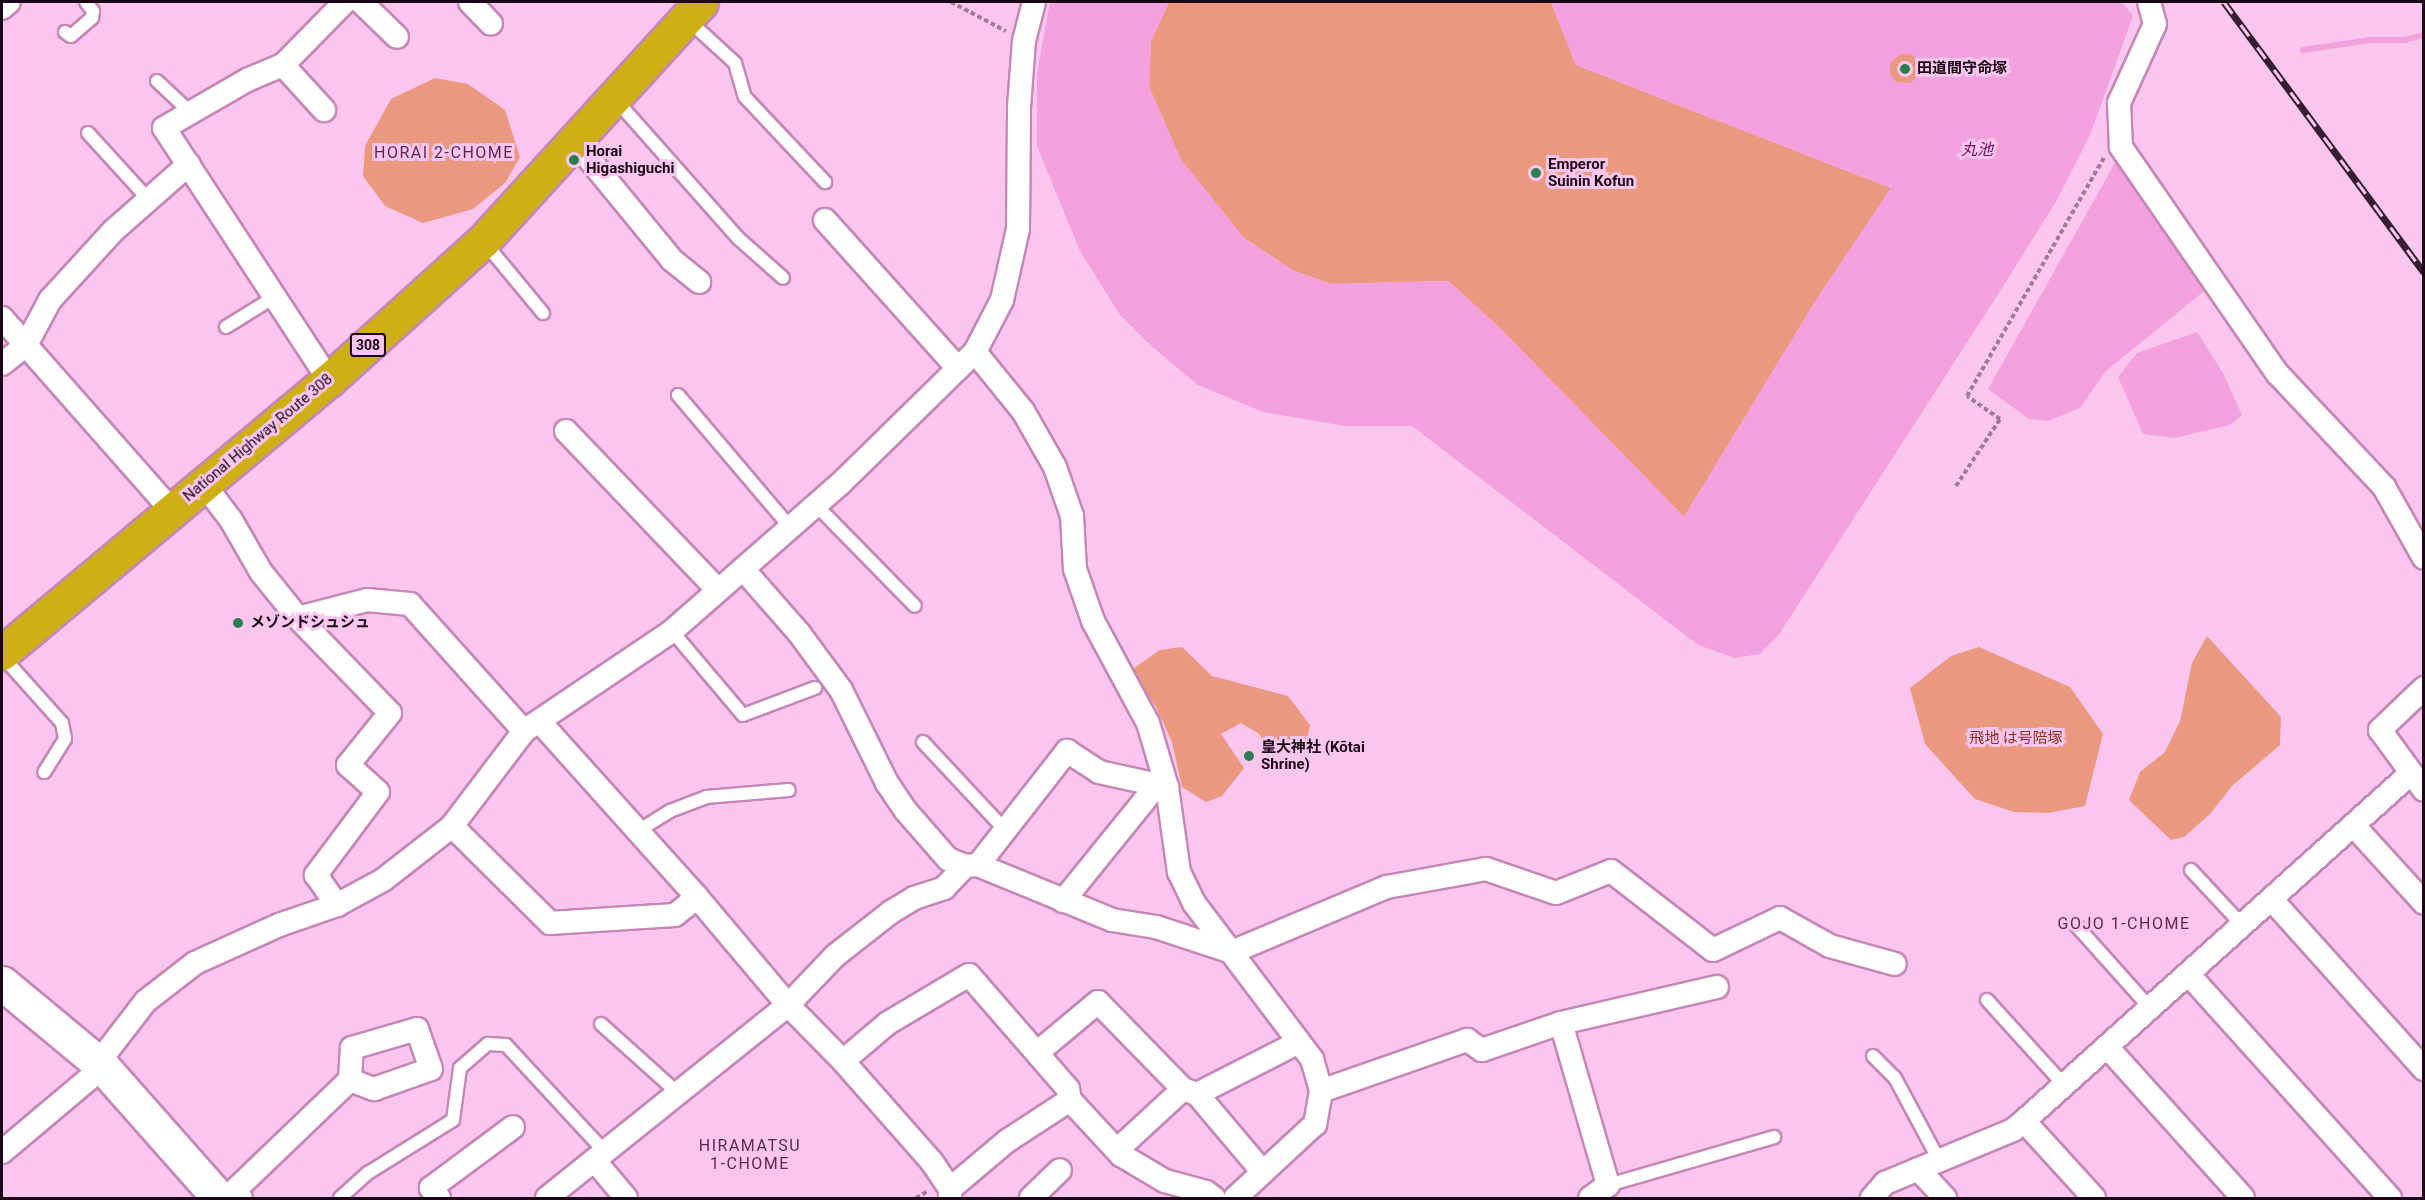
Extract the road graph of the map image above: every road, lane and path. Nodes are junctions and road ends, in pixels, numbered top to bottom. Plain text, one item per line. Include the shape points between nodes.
1 (9, 2) edge
2 (86, 2) edge
3 (345, 2) edge
4 (361, 2) edge
5 (470, 2) edge
6 (951, 2) edge
7 (1034, 2) edge
8 (2149, 2) edge
9 (2, 8) edge
10 (694, 10) edge
11 (491, 24) dead end
12 (65, 32) dead end
13 (397, 37) dead end
14 (1024, 41) junction
15 (283, 65) junction
16 (157, 81) dead end
17 (615, 99) junction
18 (324, 110) dead end
19 (189, 111) junction
20 (88, 133) dead end
21 (2121, 139) junction
22 (576, 143) junction
23 (189, 164) junction
24 (825, 182) dead end
25 (148, 199) junction
26 (825, 220) dead end
27 (483, 241) junction
28 (783, 278) dead end
29 (699, 282) dead end
30 (276, 296) junction
31 (543, 313) dead end
32 (2, 318) edge
33 (226, 327) dead end
34 (26, 345) junction
35 (975, 351) junction
36 (2, 364) edge
37 (958, 368) junction
38 (329, 380) junction
39 (678, 395) dead end
40 (566, 430) dead end
41 (203, 483) junction
42 (1956, 486) dead end
43 (816, 506) junction
44 (171, 510) junction
45 (790, 527) junction
46 (2424, 558) edge
47 (743, 569) junction
48 (718, 590) junction
49 (915, 606) dead end
50 (298, 618) junction
51 (672, 630) junction
52 (2, 655) edge
53 (815, 688) dead end
54 (2424, 688) edge
55 (532, 727) junction
56 (923, 742) dead end
57 (44, 772) dead end
58 (2416, 782) edge
59 (1162, 786) junction
60 (789, 790) dead end
61 (452, 826) junction
62 (2354, 826) junction
63 (1005, 830) junction
64 (638, 831) junction
65 (971, 866) junction
66 (2191, 870) dead end
67 (697, 897) junction
68 (1063, 901) junction
69 (2272, 901) junction
70 (2424, 903) edge
71 (337, 905) junction
72 (2075, 924) dead end
73 (2244, 927) junction
74 (1232, 952) junction
75 (1895, 964) dead end
76 (2190, 976) junction
77 (2, 982) edge
78 (1717, 987) dead end
79 (1987, 1000) dead end
80 (788, 1005) junction
81 (2152, 1010) junction
82 (1561, 1023) junction
83 (601, 1024) dead end
84 (1299, 1042) junction
85 (2109, 1049) junction
86 (1038, 1052) junction
87 (1873, 1056) dead end
88 (843, 1061) junction
89 (101, 1065) junction
90 (2424, 1069) edge
91 (350, 1080) dead end
92 (2064, 1085) junction
93 (1322, 1091) junction
94 (1190, 1092) junction
95 (679, 1094) junction
96 (1070, 1100) junction
97 (2024, 1121) junction
98 (513, 1127) dead end
99 (1773, 1137) dead end
100 (1117, 1150) junction
101 (2, 1152) edge
102 (600, 1157) junction
103 (1928, 1164) junction
104 (1060, 1170) dead end
105 (1263, 1172) junction
106 (950, 1194) edge
107 (1604, 1194) edge
108 (226, 1197) edge
109 (340, 1198) edge
110 (439, 1198) edge
111 (547, 1198) edge
112 (626, 1198) edge
113 (1031, 1198) edge
114 (1214, 1198) edge
115 (1235, 1198) edge
116 (1872, 1198) edge
117 (1945, 1198) edge
118 (2094, 1198) edge
119 (2243, 1198) edge
120 (2390, 1198) edge

1 - 9 street
2 - 12 lane via 93,11 92,18 71,36
3 - 15 street
4 - 13 street
5 - 11 street
6 - 14 path
7 - 14 street
8 - 21 street via 2155,24 2119,103
10 - 17 highway, National Highway Route 308 / 308
10 - 24 lane via 735,63 745,97
14 - 35 street via 1018,229 1002,300
15 - 18 street
15 - 19 street
16 - 19 lane
17 - 22 highway, National Highway Route 308 / 308
17 - 28 lane via 738,238
19 - 23 street via 164,128
20 - 25 lane
21 - 42 path via 2110,147 1967,396 2000,419
21 - 46 street via 2121,147 2277,373 2384,487
22 - 27 highway, National Highway Route 308 / 308
22 - 29 street via 672,260
23 - 25 street
23 - 30 street
25 - 34 street via 50,300
26 - 37 street
27 - 31 lane
27 - 38 highway, National Highway Route 308 / 308
30 - 33 lane
30 - 38 street
32 - 34 street
34 - 36 street
34 - 44 street
35 - 37 street
35 - 59 street via 1023,411 1055,467 1072,516 1075,569 1089,611 1148,723
37 - 43 street
38 - 41 highway, National Highway Route 308 / 308
39 - 45 lane
40 - 48 street
41 - 44 highway, National Highway Route 308 / 308
41 - 50 street via 231,520 261,572
43 - 45 street
43 - 49 lane
44 - 52 highway, National Highway Route 308 / 308
45 - 47 street
47 - 48 street
47 - 65 street via 799,633 841,690 887,783 906,811 948,859
48 - 51 street
50 - 55 street via 367,600 410,604
50 - 71 street via 390,713 348,765 378,792 316,875
51 - 53 lane via 743,715
51 - 55 street
52 - 57 lane via 62,723 65,738
54 - 58 street via 2380,730
55 - 61 street
55 - 64 street
56 - 63 lane
58 - 62 street
59 - 63 street via 1099,771 1067,752
59 - 68 street
59 - 74 street via 1179,872 1194,903
60 - 64 lane via 706,797 670,811
61 - 67 street via 550,923 675,915
61 - 71 street via 382,880
62 - 69 street
62 - 70 street
63 - 65 street
64 - 67 street
65 - 68 street
65 - 80 street via 944,888 914,898 891,912 836,955
66 - 73 lane
67 - 80 street
68 - 74 street via 1112,920 1156,927
69 - 73 street
69 - 90 street
71 - 89 street via 279,925 195,963 146,1001
72 - 81 lane
73 - 76 street
74 - 75 street via 1387,887 1486,868 1556,893 1611,871 1713,950 1780,918 1830,946
74 - 84 street
76 - 81 street
76 - 120 street
77 - 89 street
78 - 82 street
79 - 92 lane
80 - 88 street
80 - 95 street
81 - 85 street
82 - 93 street via 1482,1050 1467,1040
82 - 107 street
83 - 95 lane
84 - 93 street via 1312,1059
84 - 94 street
85 - 92 street
85 - 119 street
86 - 88 street via 969,975 888,1023
86 - 94 street via 1098,1002
86 - 96 street via 1068,1089
87 - 103 lane via 1894,1078
88 - 106 street via 932,1162
89 - 101 street
89 - 108 street
91 - 108 street
92 - 97 street
93 - 105 street via 1315,1124
94 - 100 street
94 - 105 street
95 - 102 street
96 - 100 street
96 - 106 street via 1007,1141
97 - 103 street via 2013,1130
97 - 118 street
98 - 110 street via 431,1188
99 - 107 lane
100 - 114 street via 1165,1181 1206,1192
102 - 109 lane via 506,1046 488,1044 460,1068 453,1120 368,1173
102 - 111 street
102 - 112 street
103 - 116 street via 1885,1183
103 - 117 street
104 - 113 street
105 - 115 street

